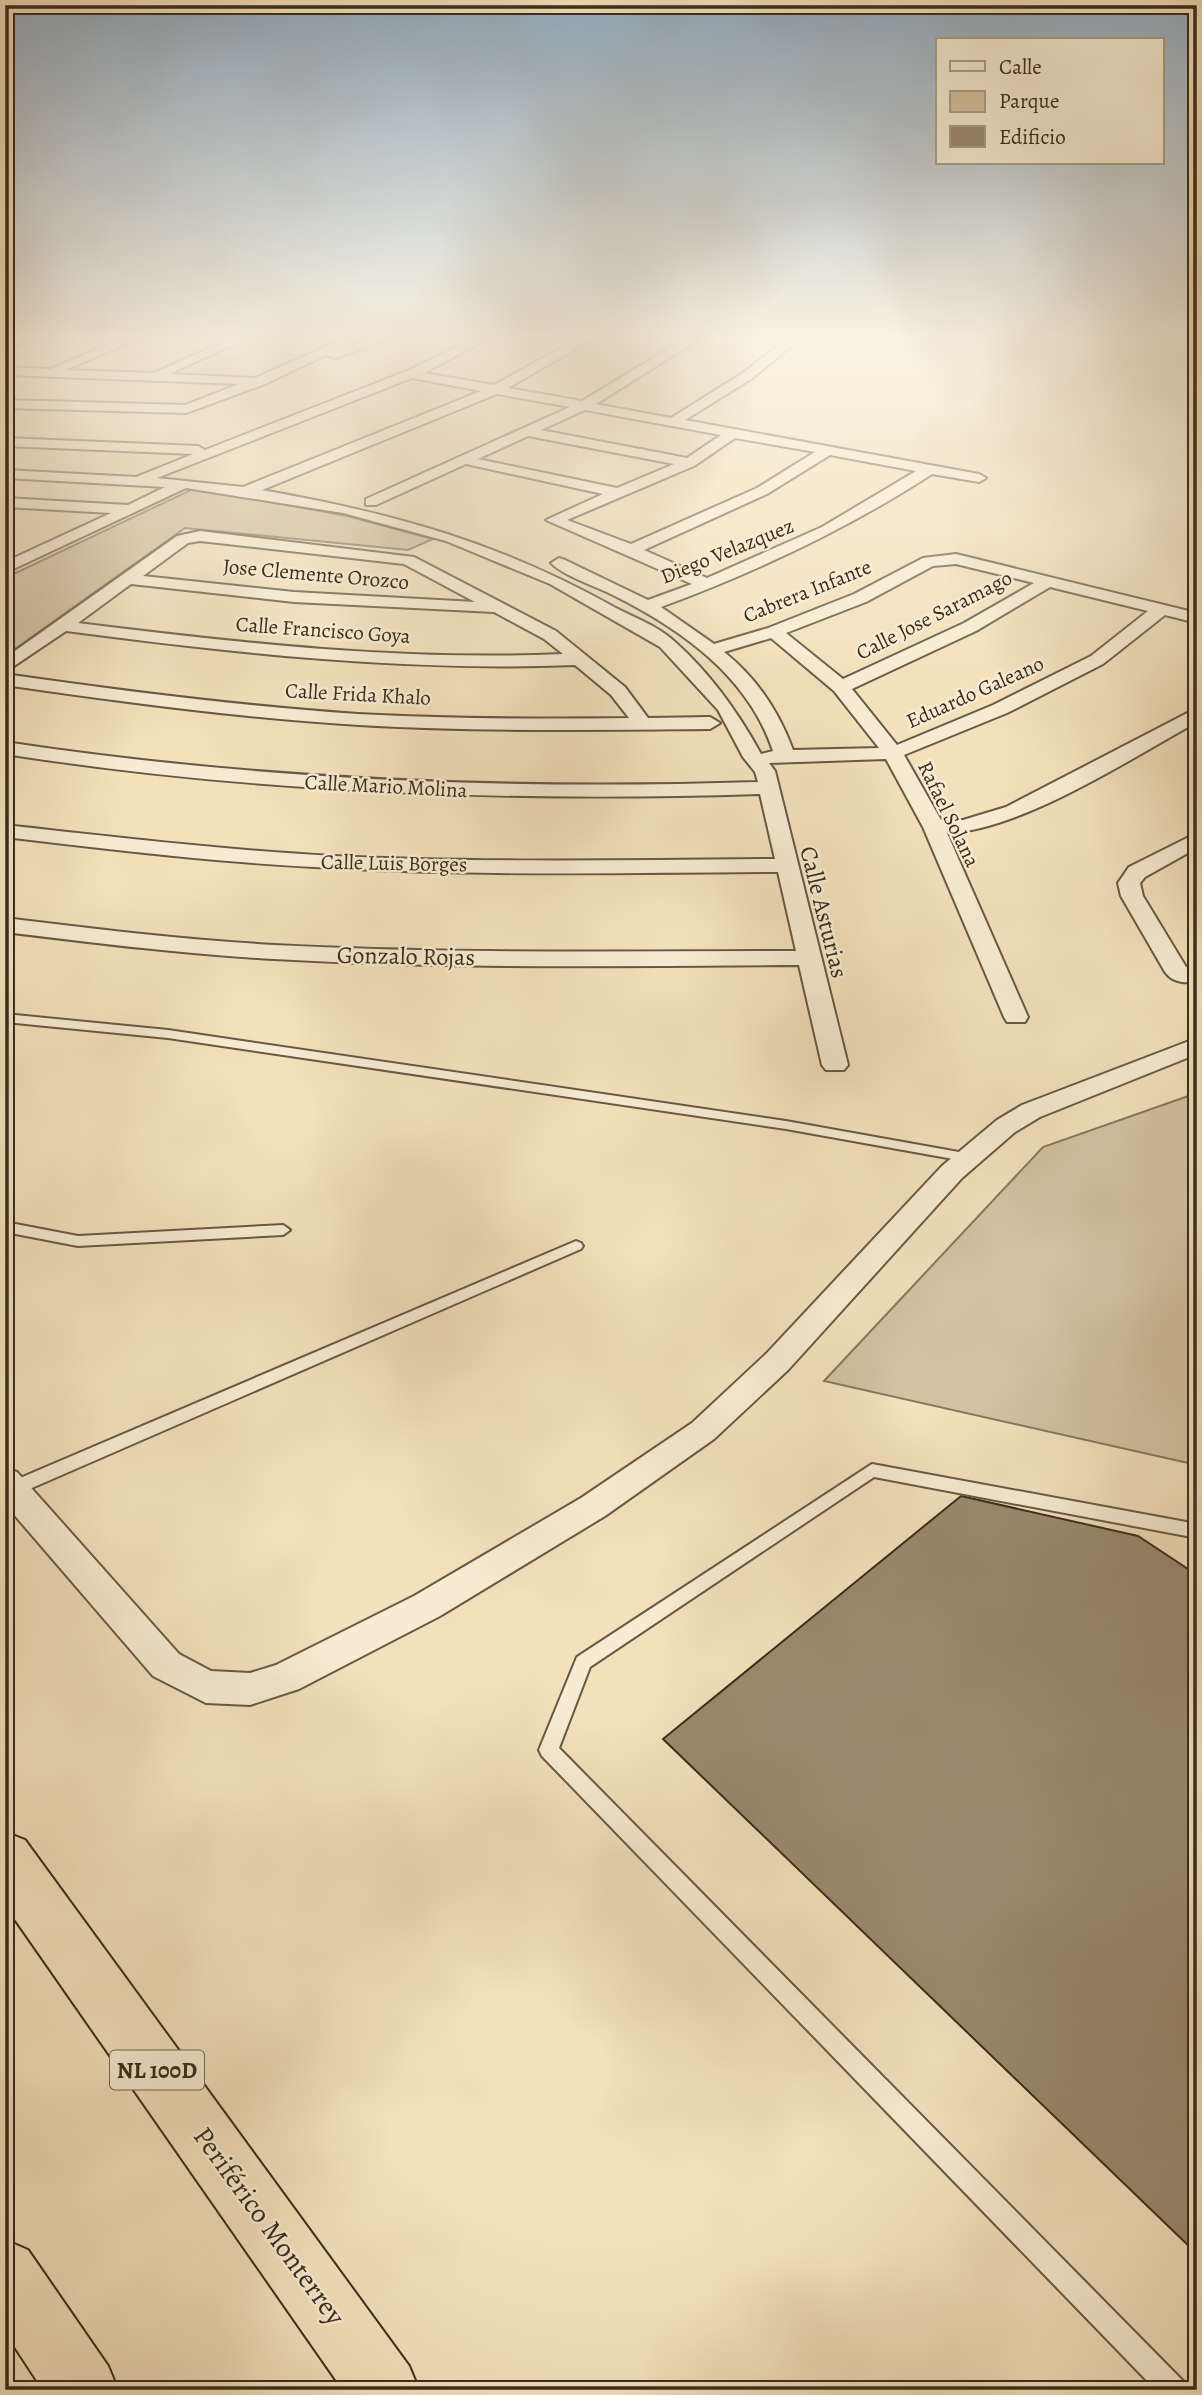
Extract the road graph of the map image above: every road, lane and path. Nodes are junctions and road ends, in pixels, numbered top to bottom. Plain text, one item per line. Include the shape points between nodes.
1 (206, 452) edge
2 (340, 452) edge
3 (484, 452) edge
4 (631, 452) edge
5 (705, 452) edge
6 (825, 452) edge
7 (837, 452) edge
8 (465, 460) junction
9 (689, 463) junction
10 (5, 465) edge
11 (929, 469) junction
12 (154, 473) junction
13 (5, 474) edge
14 (201, 476) junction
15 (979, 478) dead end
16 (136, 481) junction
17 (262, 483) junction
18 (185, 484) junction
19 (246, 492) junction
20 (619, 493) junction
21 (370, 502) junction
22 (8, 504) edge
23 (132, 509) junction
24 (468, 530) junction
25 (452, 538) junction
26 (520, 548) dead end
27 (631, 550) junction
28 (545, 557) dead end
29 (408, 560) junction
30 (5, 568) edge
31 (128, 579) junction
32 (1047, 582) junction
33 (708, 585) junction
34 (648, 606) junction
35 (502, 608) junction
36 (1162, 609) junction
37 (1197, 618) edge
38 (64, 626) junction
39 (774, 632) junction
40 (712, 650) junction
41 (580, 659) junction
42 (5, 667) edge
43 (5, 679) edge
44 (841, 687) junction
45 (1197, 714) edge
46 (710, 723) dead end
47 (643, 724) junction
48 (5, 748) edge
49 (893, 753) junction
50 (785, 757) junction
51 (762, 772) junction
52 (934, 827) junction
53 (5, 831) edge
54 (1197, 839) edge
55 (785, 865) junction
56 (5, 925) edge
57 (809, 958) junction
58 (1187, 974) edge
59 (1016, 1017) dead end
60 (5, 1018) edge
61 (1197, 1045) edge
62 (835, 1065) dead end
63 (970, 1157) junction
64 (5, 1227) edge
65 (283, 1230) dead end
66 (576, 1246) dead end
67 (9, 1485) edge
68 (1197, 1531) edge
69 (5, 1858) edge
70 (5, 2273) edge
71 (84, 2390) edge
72 (385, 2390) edge
73 (1174, 2390) edge

1 - 12 street
2 - 17 street
3 - 8 street
4 - 9 street
5 - 9 street
6 - 27 street via 762,491
7 - 11 street
8 - 20 street
8 - 21 street
9 - 20 street
10 - 12 street
11 - 15 street
11 - 33 street, Diego Velazquez via 871,509
12 - 14 street
12 - 16 street
13 - 16 street, Calle Asturias
14 - 17 street
14 - 18 street
16 - 18 street, Calle Asturias
17 - 19 street
17 - 21 street
18 - 19 street, Calle Asturias
18 - 23 street
19 - 25 street, Calle Asturias via 344,509
20 - 27 street via 556,517 556,523
21 - 24 street
22 - 23 street
23 - 30 street
24 - 25 street
24 - 26 street
25 - 29 street
25 - 51 street, Calle Asturias via 556,581 666,643 726,708
27 - 33 street
28 - 34 street
29 - 31 street via 200,536 183,539
29 - 35 street
31 - 35 street, Jose Clemente Orozco via 307,598
31 - 38 street
32 - 36 street
32 - 39 street, Cabrera Infante via 956,559 929,561 860,598
32 - 44 street, Calle Jose Saramago via 970,627
33 - 34 street, Diego Velazquez
34 - 40 street
35 - 41 street via 550,635
36 - 37 street
36 - 49 street, Eduardo Galeano via 1097,660 1000,709
38 - 41 street, Calle Francisco Goya via 385,659
38 - 42 street
39 - 40 street, Cabrera Infante
39 - 44 street, Rafael Solana
40 - 50 street via 766,711
41 - 47 street via 618,691
43 - 47 street, Calle Frida Khalo via 162,702 314,716
44 - 49 street, Rafael Solana
45 - 52 street via 1013,811 976,823
46 - 47 street, Calle Frida Khalo
48 - 51 street, Calle Mario Molina via 105,765 336,786 565,794
49 - 50 street, Eduardo Galeano
49 - 52 street, Rafael Solana
50 - 51 street
51 - 55 street, Calle Asturias
52 - 59 street, Rafael Solana
53 - 55 street, Calle Luis Borges via 334,862
54 - 58 street via 1137,872 1129,883 1132,895
55 - 57 street, Calle Asturias
56 - 57 street, Gonzalo Rojas via 310,954
57 - 62 street, Calle Asturias
60 - 63 lane via 168,1034 772,1123
61 - 63 street via 1031,1111
63 - 67 street via 776,1362 703,1431 593,1507 427,1606 286,1678 250,1689 206,1687 166,1665
64 - 65 lane via 78,1241
66 - 67 lane
68 - 73 lane via 872,1470 583,1662 549,1750
69 - 72 highway, Periférico Monterrey / NL 100D
70 - 71 highway

